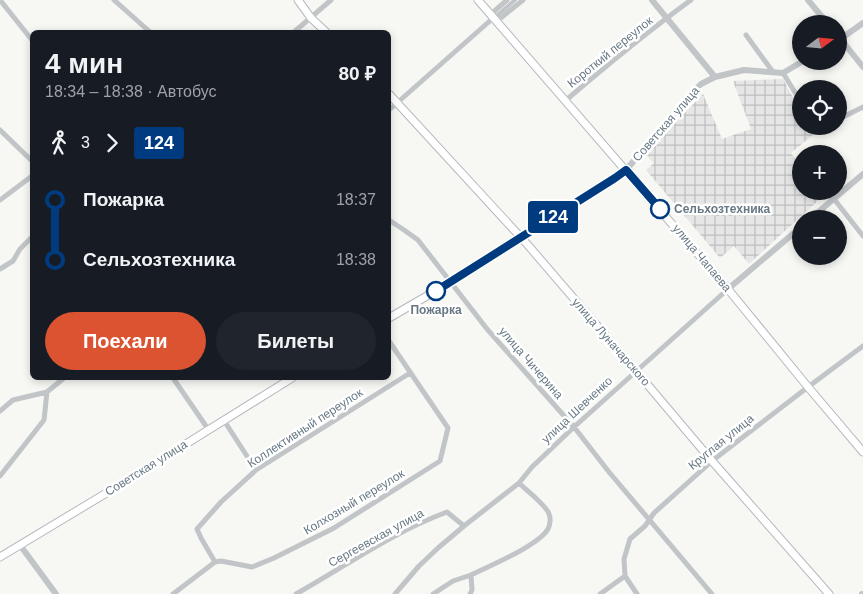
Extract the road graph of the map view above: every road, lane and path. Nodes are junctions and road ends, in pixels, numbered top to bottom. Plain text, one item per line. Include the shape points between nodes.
1 (0, 0) edge
2 (114, 0) edge
3 (298, 0) edge
4 (331, 0) edge
5 (478, 0) edge
6 (507, 0) edge
7 (515, 0) edge
8 (523, 0) edge
9 (652, 0) edge
10 (691, 0) edge
11 (808, 0) edge
12 (820, 15) edge
13 (667, 17) junction
14 (311, 18) junction
15 (493, 18) junction
16 (863, 23) edge
17 (148, 30) edge
18 (296, 30) edge
19 (324, 30) edge
20 (848, 33) edge
21 (746, 36) dead end
22 (30, 38) edge
23 (848, 50) edge
24 (863, 67) edge
25 (792, 68) edge
26 (773, 72) junction
27 (783, 73) junction
28 (715, 76) junction
29 (792, 88) edge
30 (391, 96) edge
31 (397, 101) junction
32 (565, 101) junction
33 (863, 107) edge
34 (391, 108) edge
35 (847, 115) edge
36 (0, 130) edge
37 (30, 159) edge
38 (626, 170) junction
39 (863, 174) edge
40 (30, 178) edge
41 (847, 188) edge
42 (0, 200) edge
43 (833, 200) edge
44 (835, 200) edge
45 (821, 210) edge
46 (391, 221) edge
47 (792, 235) edge
48 (863, 236) edge
49 (521, 237) junction
50 (30, 239) edge
51 (0, 269) edge
52 (451, 282) junction
53 (728, 289) junction
54 (391, 317) edge
55 (391, 344) edge
56 (863, 346) edge
57 (636, 371) junction
58 (410, 373) junction
59 (62, 380) edge
60 (174, 380) edge
61 (289, 380) edge
62 (808, 387) junction
63 (47, 392) junction
64 (0, 412) edge
65 (223, 420) junction
66 (574, 427) junction
67 (208, 429) junction
68 (863, 452) edge
69 (712, 461) junction
70 (256, 470) junction
71 (0, 476) edge
72 (519, 484) junction
73 (649, 519) junction
74 (464, 526) junction
75 (20, 545) junction
76 (0, 557) edge
77 (215, 562) junction
78 (471, 575) junction
79 (625, 576) junction
80 (52, 592) edge
81 (472, 592) edge
82 (173, 594) edge
83 (296, 594) edge
84 (396, 594) edge
85 (433, 594) edge
86 (600, 594) edge
87 (637, 594) edge
88 (712, 594) edge
89 (830, 594) edge

1 - 22 street
2 - 17 street
3 - 14 main road
4 - 14 street
5 - 15 main road, улица Чапаева
6 - 15 street
7 - 15 street
8 - 15 street
9 - 13 street
10 - 13 street, Короткий переулок
11 - 12 street
13 - 28 street
13 - 32 street, Короткий переулок
14 - 18 street
14 - 19 main road
15 - 31 street
15 - 32 main road, улица Чапаева
16 - 20 street
21 - 26 street
23 - 24 street
25 - 27 street
26 - 27 street, Советская улица
26 - 28 street, Советская улица via 744,70
27 - 29 street
28 - 38 street, Советская улица via 701,84
30 - 31 main road, улица Луначарского
31 - 34 street
31 - 49 main road, улица Луначарского
32 - 38 main road, улица Чапаева
33 - 35 street
36 - 37 street
38 - 49 main road, Советская улица
38 - 53 main road, улица Чапаева
39 - 41 street
40 - 42 street
43 - 45 street
44 - 48 street
46 - 52 street, улица Чичерина via 418,240
47 - 53 street, улица Шевченко
49 - 52 main road, Советская улица
49 - 57 main road, улица Луначарского
50 - 51 street via 13,261
52 - 54 main road, Советская улица
52 - 66 street, улица Чичерина via 487,329
53 - 57 street, улица Шевченко
53 - 62 main road, улица Чапаева
55 - 58 street
56 - 62 street, Круглая улица
57 - 66 street, улица Шевченко
57 - 69 main road, улица Луначарского
58 - 70 street, Коллективный переулок
58 - 77 street, Колхозный переулок via 448,428 440,461 302,545 252,567
59 - 63 street
60 - 67 street
61 - 65 main road, Советская улица
62 - 68 main road, улица Чапаева
62 - 69 street, Круглая улица
63 - 64 street via 14,400
63 - 71 street via 44,420
65 - 67 main road, Советская улица
65 - 70 street
66 - 72 street, улица Шевченко
66 - 73 street, улица Чичерина
67 - 75 main road, Советская улица
69 - 73 street, Круглая улица
69 - 89 main road, улица Луначарского
70 - 77 street, Коллективный переулок via 197,529
72 - 74 street, улица Шевченко
72 - 78 street via 547,510 550,516 547,530 530,546
73 - 79 street, Круглая улица via 630,539 624,559
73 - 88 street, улица Чичерина
74 - 83 street, Сергеевская улица via 447,512 428,519
74 - 84 street, улица Шевченко via 419,566
75 - 76 main road, Советская улица
75 - 80 street
77 - 82 street
78 - 81 street
78 - 85 street via 453,581
79 - 86 street
79 - 87 street

